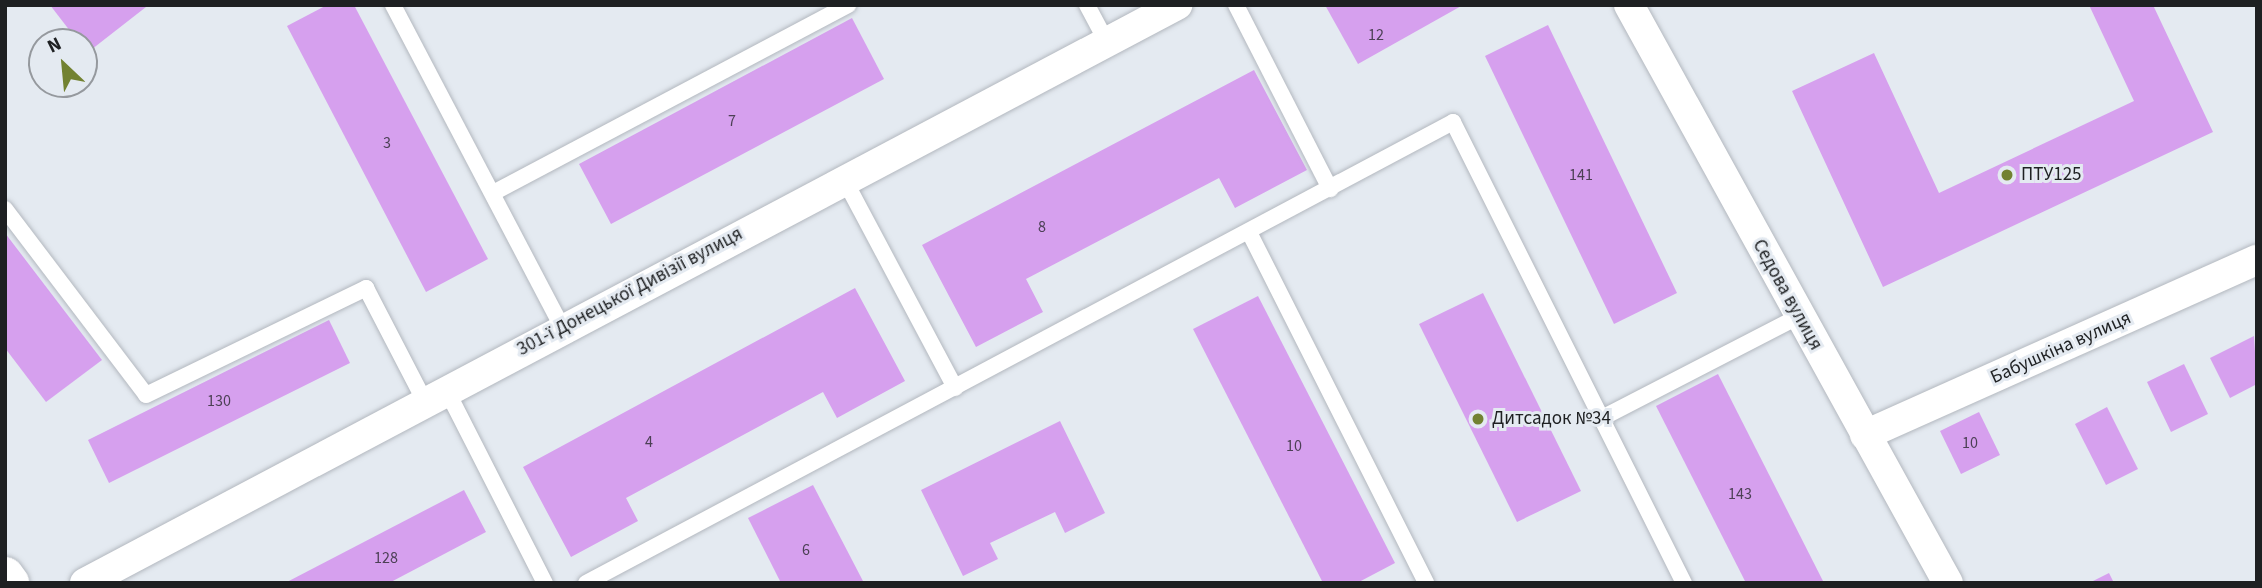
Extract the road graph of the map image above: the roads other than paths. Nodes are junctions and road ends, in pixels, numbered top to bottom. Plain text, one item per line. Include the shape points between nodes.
1 (393, 5) edge
2 (848, 5) edge
3 (1087, 5) edge
4 (1177, 5) edge
5 (1236, 5) edge
6 (1629, 5) edge
7 (1105, 39) junction
8 (843, 177) junction
9 (1330, 189) junction
10 (493, 193) junction
11 (5, 209) edge
12 (1249, 232) junction
13 (2257, 260) edge
14 (1798, 317) junction
15 (563, 329) junction
16 (955, 388) junction
17 (435, 395) junction
18 (1602, 418) junction
19 (1865, 435) junction
20 (5, 576) edge
21 (10, 583) edge
22 (85, 583) edge
23 (545, 583) edge
24 (586, 583) edge
25 (1426, 583) edge
26 (1684, 583) edge
27 (1948, 583) edge

1 - 10 lane
2 - 10 lane
3 - 7 lane
4 - 7 street, 301-ї Донецької Дивізії вулиця
5 - 9 lane
6 - 14 street, Седова вулиця
7 - 8 street, 301-ї Донецької Дивізії вулиця
8 - 15 street, 301-ї Донецької Дивізії вулиця
8 - 16 lane
9 - 12 lane
9 - 18 lane via 1453,122
10 - 15 lane
11 - 17 lane via 146,395 366,288
12 - 16 lane
12 - 25 lane
13 - 19 street, Бабушкіна вулиця
14 - 18 lane
14 - 19 street, Седова вулиця
15 - 17 street, 301-ї Донецької Дивізії вулиця
16 - 24 lane
17 - 22 street, 301-ї Донецької Дивізії вулиця
17 - 23 lane
18 - 26 lane
19 - 27 street, Седова вулиця
20 - 21 main road

